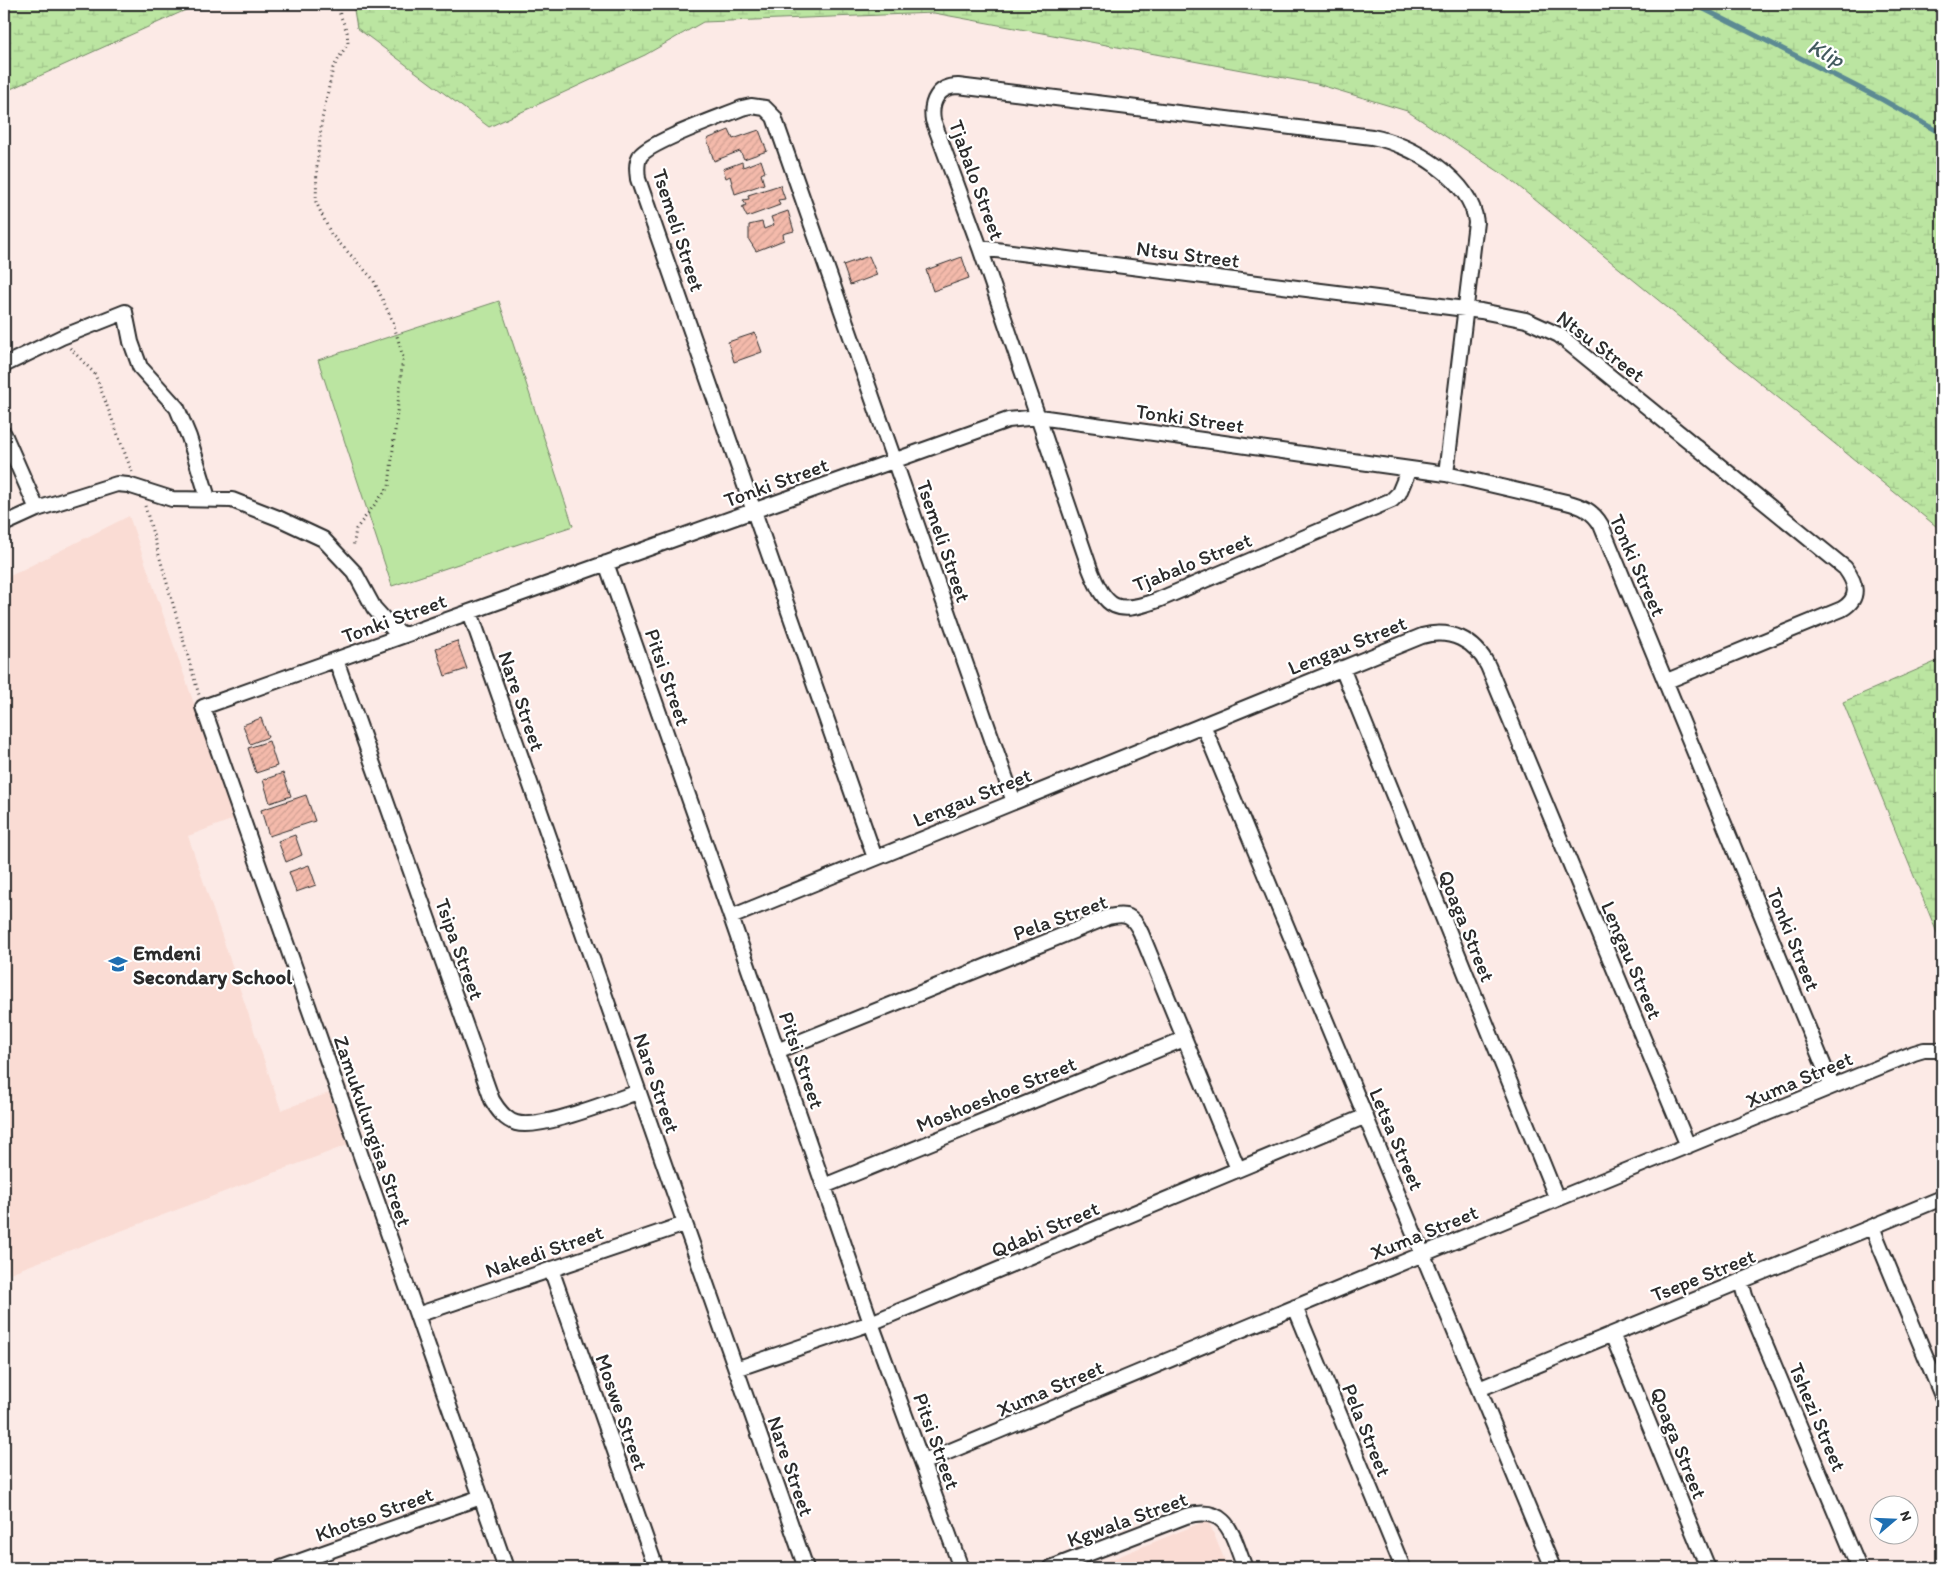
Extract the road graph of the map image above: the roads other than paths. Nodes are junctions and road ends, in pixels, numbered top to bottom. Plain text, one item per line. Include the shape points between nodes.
1 (980, 248) junction
2 (1466, 310) junction
3 (4, 366) edge
4 (1039, 417) junction
5 (4, 434) edge
6 (894, 461) junction
7 (1409, 469) junction
8 (1446, 474) junction
9 (208, 498) junction
10 (37, 510) junction
11 (754, 511) junction
12 (4, 524) edge
13 (606, 563) junction
14 (470, 612) junction
15 (405, 635) junction
16 (336, 660) junction
17 (1342, 668) junction
18 (1667, 681) junction
19 (203, 707) joint
20 (1203, 725) junction
21 (1014, 802) junction
22 (875, 858) junction
23 (731, 917) junction
24 (1184, 1039) junction
25 (1942, 1050) edge
26 (777, 1051) junction
27 (1832, 1086) junction
28 (638, 1092) junction
29 (1366, 1116) junction
30 (1688, 1146) junction
31 (1238, 1170) junction
32 (824, 1186) junction
33 (1942, 1198) edge
34 (1557, 1199) junction
35 (685, 1224) junction
36 (1872, 1227) junction
37 (1423, 1254) junction
38 (551, 1269) junction
39 (1740, 1281) junction
40 (1295, 1307) junction
41 (417, 1315) junction
42 (872, 1323) junction
43 (1612, 1334) junction
44 (736, 1369) junction
45 (1479, 1388) junction
46 (1942, 1396) edge
47 (924, 1462) junction
48 (481, 1497) junction
49 (281, 1568) edge
50 (506, 1568) edge
51 (656, 1568) edge
52 (806, 1568) edge
53 (961, 1568) edge
54 (1052, 1568) edge
55 (1245, 1568) edge
56 (1402, 1568) edge
57 (1553, 1568) edge
58 (1708, 1568) edge
59 (1859, 1568) edge

1 - 2 street, Ntsu Street
1 - 2 street, Tjabalo Street via 932,114 936,97 953,86 1372,137 1401,146 1420,155 1448,177 1469,199 1475,213 1476,231
1 - 4 street, Tjabalo Street
2 - 8 street, Tjabalo Street
2 - 18 street, Ntsu Street via 1526,320 1559,335 1845,568 1851,577 1854,598 1842,609
3 - 9 street via 62,337 125,312 140,367 177,408
4 - 6 street, Tonki Street via 1008,420
4 - 7 street, Tonki Street
4 - 7 street, Tjabalo Street via 1095,581 1111,604 1124,608 1158,600 1392,500 1399,493
5 - 10 street
6 - 11 street, Tonki Street
6 - 11 street, Tsemeli Street via 774,117 765,108 742,108 651,146 641,155 637,169
6 - 21 street, Tsemeli Street
7 - 8 street, Tonki Street
8 - 18 street, Tonki Street via 1566,502 1592,512 1602,525
9 - 10 street via 172,499 116,484
9 - 15 street via 232,500 323,539 355,573 374,608 393,629
10 - 12 street
11 - 13 street, Tonki Street
11 - 22 street, Tsemeli Street
13 - 14 street, Tonki Street
13 - 23 street, Pitsi Street
14 - 15 street, Tonki Street
14 - 28 street, Nare Street
15 - 16 street, Tonki Street
16 - 19 street, Tonki Street
16 - 28 street, Tsipa Street via 492,1100 499,1112 515,1123 536,1124
17 - 20 street, Lengau Street
17 - 30 street, Lengau Street via 1434,633 1462,639 1480,654
17 - 34 street, Qoaga Street
18 - 27 street, Tonki Street
19 - 41 street, Zamukulungisa Street
20 - 21 street, Lengau Street
20 - 29 street, Letsa Street
21 - 22 street, Lengau Street
22 - 23 street, Lengau Street
23 - 26 street, Pitsi Street
24 - 26 street, Pela Street via 1136,922 1120,914
24 - 31 street, Pela Street
24 - 32 street, Moshoeshoe Street
25 - 27 street, Xuma Street via 1914,1053
26 - 32 street, Pitsi Street
27 - 30 street, Xuma Street
28 - 35 street, Nare Street
29 - 31 street, Qdabi Street
29 - 37 street, Letsa Street
30 - 34 street, Xuma Street
31 - 42 street, Qdabi Street
32 - 42 street, Pitsi Street
33 - 36 street, Tsepe Street
34 - 37 street, Xuma Street
35 - 38 street, Nakedi Street
35 - 44 street, Nare Street
36 - 39 street, Tsepe Street
36 - 46 street
37 - 40 street, Xuma Street
37 - 45 street, Letsa Street
38 - 41 street, Nakedi Street
38 - 51 street, Moswe Street
39 - 43 street, Tsepe Street
39 - 59 street, Tshezi Street
40 - 47 street, Xuma Street
40 - 56 street, Pela Street
41 - 48 street, Zamukulungisa Street
42 - 44 street, Qdabi Street
42 - 47 street, Pitsi Street
43 - 45 street, Tsepe Street
43 - 58 street, Qoaga Street
44 - 52 street, Nare Street
45 - 57 street, Letsa Street
47 - 53 street, Pitsi Street
48 - 49 street, Khotso Street
48 - 50 street, Zamukulungisa Street
54 - 55 street, Kgwala Street via 1186,1516 1205,1513 1214,1514 1226,1524

